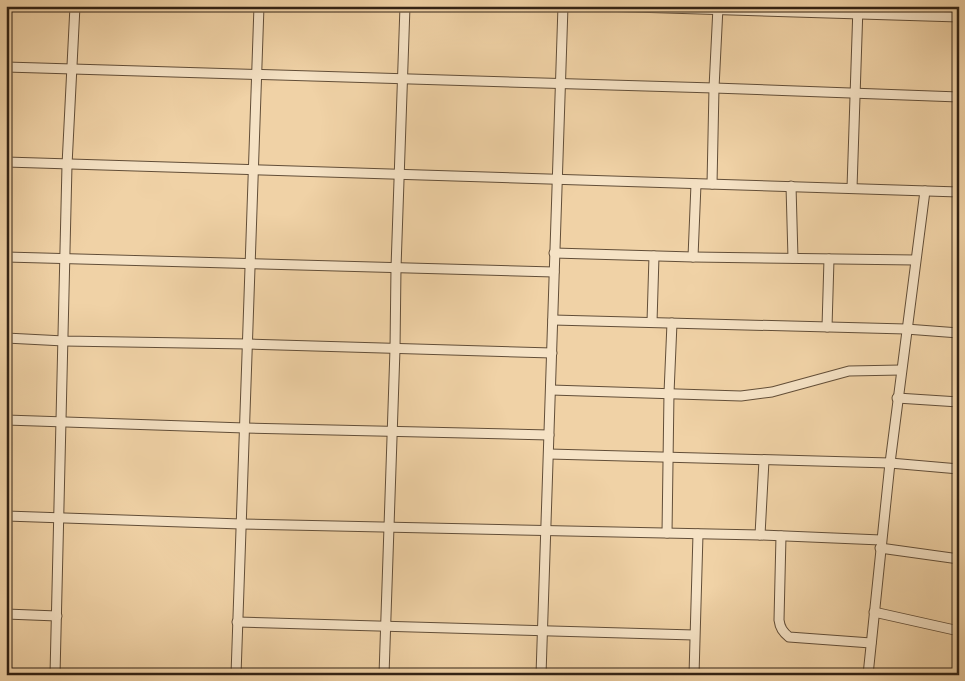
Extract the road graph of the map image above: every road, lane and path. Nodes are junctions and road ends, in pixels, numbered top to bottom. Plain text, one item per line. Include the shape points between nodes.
1 (75, 6) edge
2 (259, 6) edge
3 (405, 6) edge
4 (564, 6) edge
5 (601, 6) edge
6 (718, 8) edge
7 (858, 10) edge
8 (959, 17) edge
9 (6, 67) edge
10 (72, 70) junction
11 (256, 74) junction
12 (404, 79) junction
13 (561, 83) junction
14 (714, 88) junction
15 (855, 93) junction
16 (959, 97) edge
17 (6, 162) edge
18 (67, 165) junction
19 (253, 171) junction
20 (400, 175) junction
21 (559, 179) junction
22 (696, 184) junction
23 (712, 184) junction
24 (791, 186) junction
25 (852, 188) junction
26 (925, 191) junction
27 (959, 192) edge
28 (554, 253) junction
29 (654, 256) junction
30 (6, 257) edge
31 (694, 257) junction
32 (793, 258) junction
33 (829, 259) junction
34 (65, 260) junction
35 (915, 260) junction
36 (250, 264) junction
37 (396, 268) junction
38 (554, 272) junction
39 (553, 320) junction
40 (652, 322) junction
41 (672, 323) junction
42 (827, 327) junction
43 (906, 329) junction
44 (959, 333) edge
45 (6, 338) edge
46 (64, 341) junction
47 (248, 344) junction
48 (395, 349) junction
49 (552, 353) junction
50 (901, 370) junction
51 (551, 390) junction
52 (669, 393) junction
53 (897, 398) junction
54 (959, 402) edge
55 (6, 420) edge
56 (62, 422) junction
57 (245, 428) junction
58 (393, 432) junction
59 (549, 435) junction
60 (549, 454) junction
61 (668, 458) junction
62 (764, 460) junction
63 (890, 464) junction
64 (959, 469) edge
65 (6, 516) edge
66 (60, 519) junction
67 (241, 524) junction
68 (390, 526) junction
69 (545, 529) junction
70 (667, 533) junction
71 (698, 534) junction
72 (760, 535) junction
73 (781, 536) junction
74 (881, 544) junction
75 (959, 559) edge
76 (874, 612) junction
77 (6, 614) edge
78 (57, 616) junction
79 (237, 622) junction
80 (386, 627) junction
81 (541, 631) junction
82 (959, 632) edge
83 (694, 635) junction
84 (871, 643) junction
85 (55, 675) edge
86 (236, 675) edge
87 (384, 675) edge
88 (540, 675) edge
89 (694, 675) edge
90 (868, 675) edge

1 - 10 street
2 - 11 street
3 - 12 street
4 - 13 street
5 - 6 street
6 - 7 street
6 - 14 street
7 - 8 street
7 - 15 street
9 - 10 street
10 - 11 street
10 - 18 street
11 - 12 street
11 - 19 street
12 - 13 street
12 - 20 street
13 - 14 street
13 - 21 street
14 - 15 street
14 - 23 street
15 - 16 street
15 - 25 street
17 - 18 street
18 - 19 street
18 - 34 street
19 - 20 street
19 - 36 street
20 - 21 street
20 - 37 street
21 - 22 street
21 - 28 street
22 - 23 street
22 - 31 street
23 - 24 street
24 - 25 street
24 - 32 street
25 - 26 street
26 - 27 street
26 - 35 street
28 - 29 street
28 - 38 street
29 - 31 street
29 - 40 street
30 - 34 street
31 - 32 street
32 - 33 street
33 - 35 street
33 - 42 street
34 - 36 street
34 - 46 street
35 - 43 street
36 - 37 street
36 - 47 street
37 - 38 street
37 - 48 street
38 - 39 street
39 - 40 street
39 - 49 street
40 - 41 street
41 - 42 street
41 - 52 street
42 - 43 street
43 - 44 street
43 - 50 street
45 - 46 street
46 - 47 street
46 - 56 street
47 - 48 street
47 - 57 street
48 - 49 street
48 - 58 street
49 - 51 street
50 - 52 street via 850,372 757,394
50 - 53 street
51 - 52 street
51 - 59 street
52 - 61 street
53 - 54 street
53 - 63 street
55 - 56 street
56 - 57 street
56 - 66 street
57 - 58 street
57 - 67 street
58 - 59 street
58 - 68 street
59 - 60 street
60 - 61 street
60 - 69 street
61 - 62 street
61 - 70 street
62 - 63 street
62 - 72 street
63 - 64 street
63 - 74 street
65 - 66 street
66 - 67 street
66 - 78 street
67 - 68 street
67 - 79 street
68 - 69 street
68 - 80 street
69 - 70 street
69 - 81 street
70 - 71 street
71 - 72 street
71 - 83 street
72 - 73 street
73 - 74 street
73 - 84 street via 780,628 789,637
74 - 75 street
74 - 76 street
76 - 82 street
76 - 84 street
77 - 78 street
78 - 85 street
79 - 80 street
79 - 86 street
80 - 81 street
80 - 87 street
81 - 83 street
81 - 88 street
83 - 89 street
84 - 90 street

